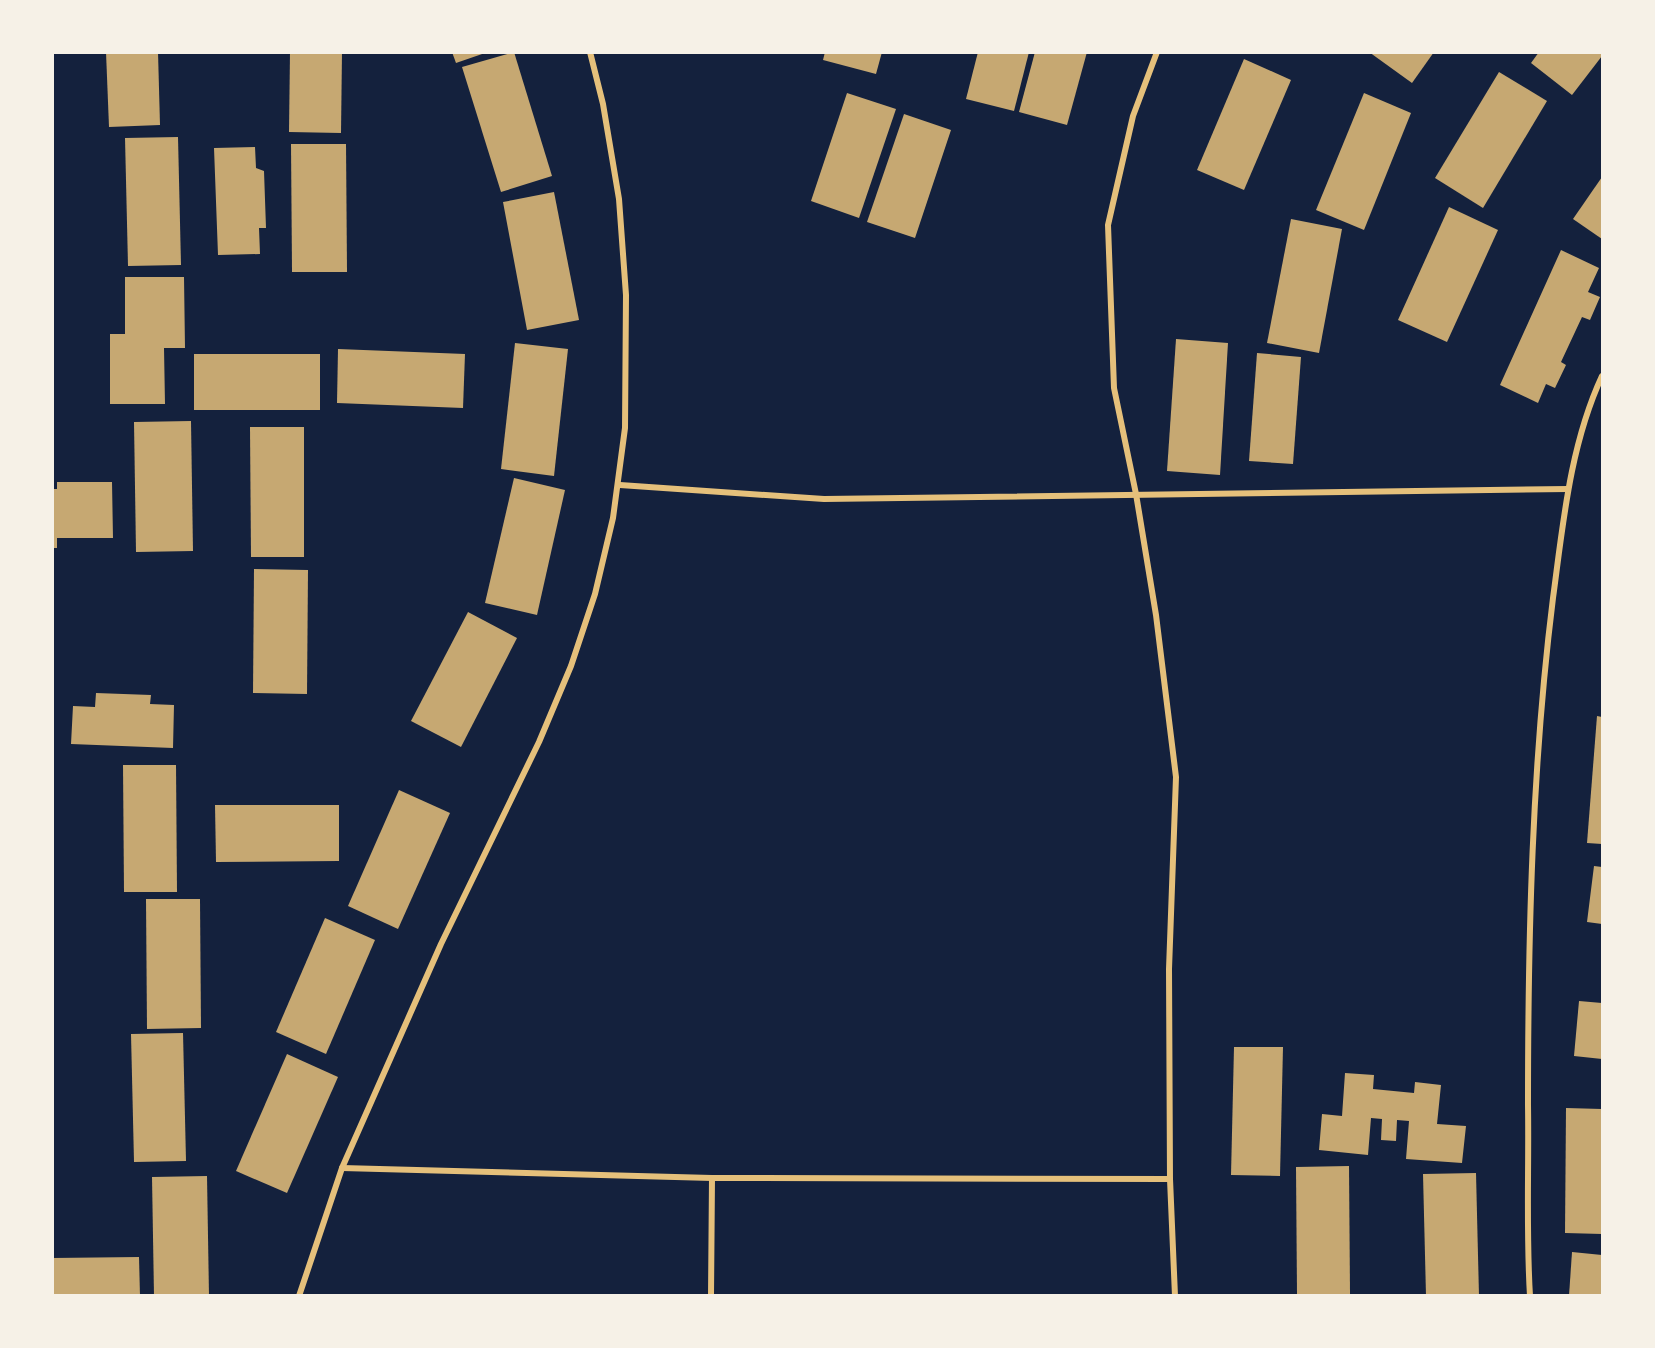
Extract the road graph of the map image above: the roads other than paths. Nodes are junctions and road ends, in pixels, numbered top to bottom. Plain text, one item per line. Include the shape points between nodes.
1 (590, 52) edge
2 (1157, 52) edge
3 (1602, 376) edge
4 (620, 485) junction
5 (1568, 489) junction
6 (1136, 494) junction
7 (342, 1168) junction
8 (712, 1178) junction
9 (1170, 1179) junction
10 (299, 1296) edge
11 (711, 1296) edge
12 (1175, 1296) edge
13 (1530, 1296) edge

1 - 4 street via 603,104 618,199 626,295 625,428
2 - 6 street via 1133,116 1108,225 1114,388
3 - 5 street
4 - 6 street via 824,499
4 - 7 street via 595,594 571,666
5 - 6 street
5 - 13 street via 1541,693 1532,868 1528,1031
6 - 9 street via 1158,626 1176,777 1169,969
7 - 8 street
7 - 10 street
8 - 9 street
8 - 11 street
9 - 12 street

